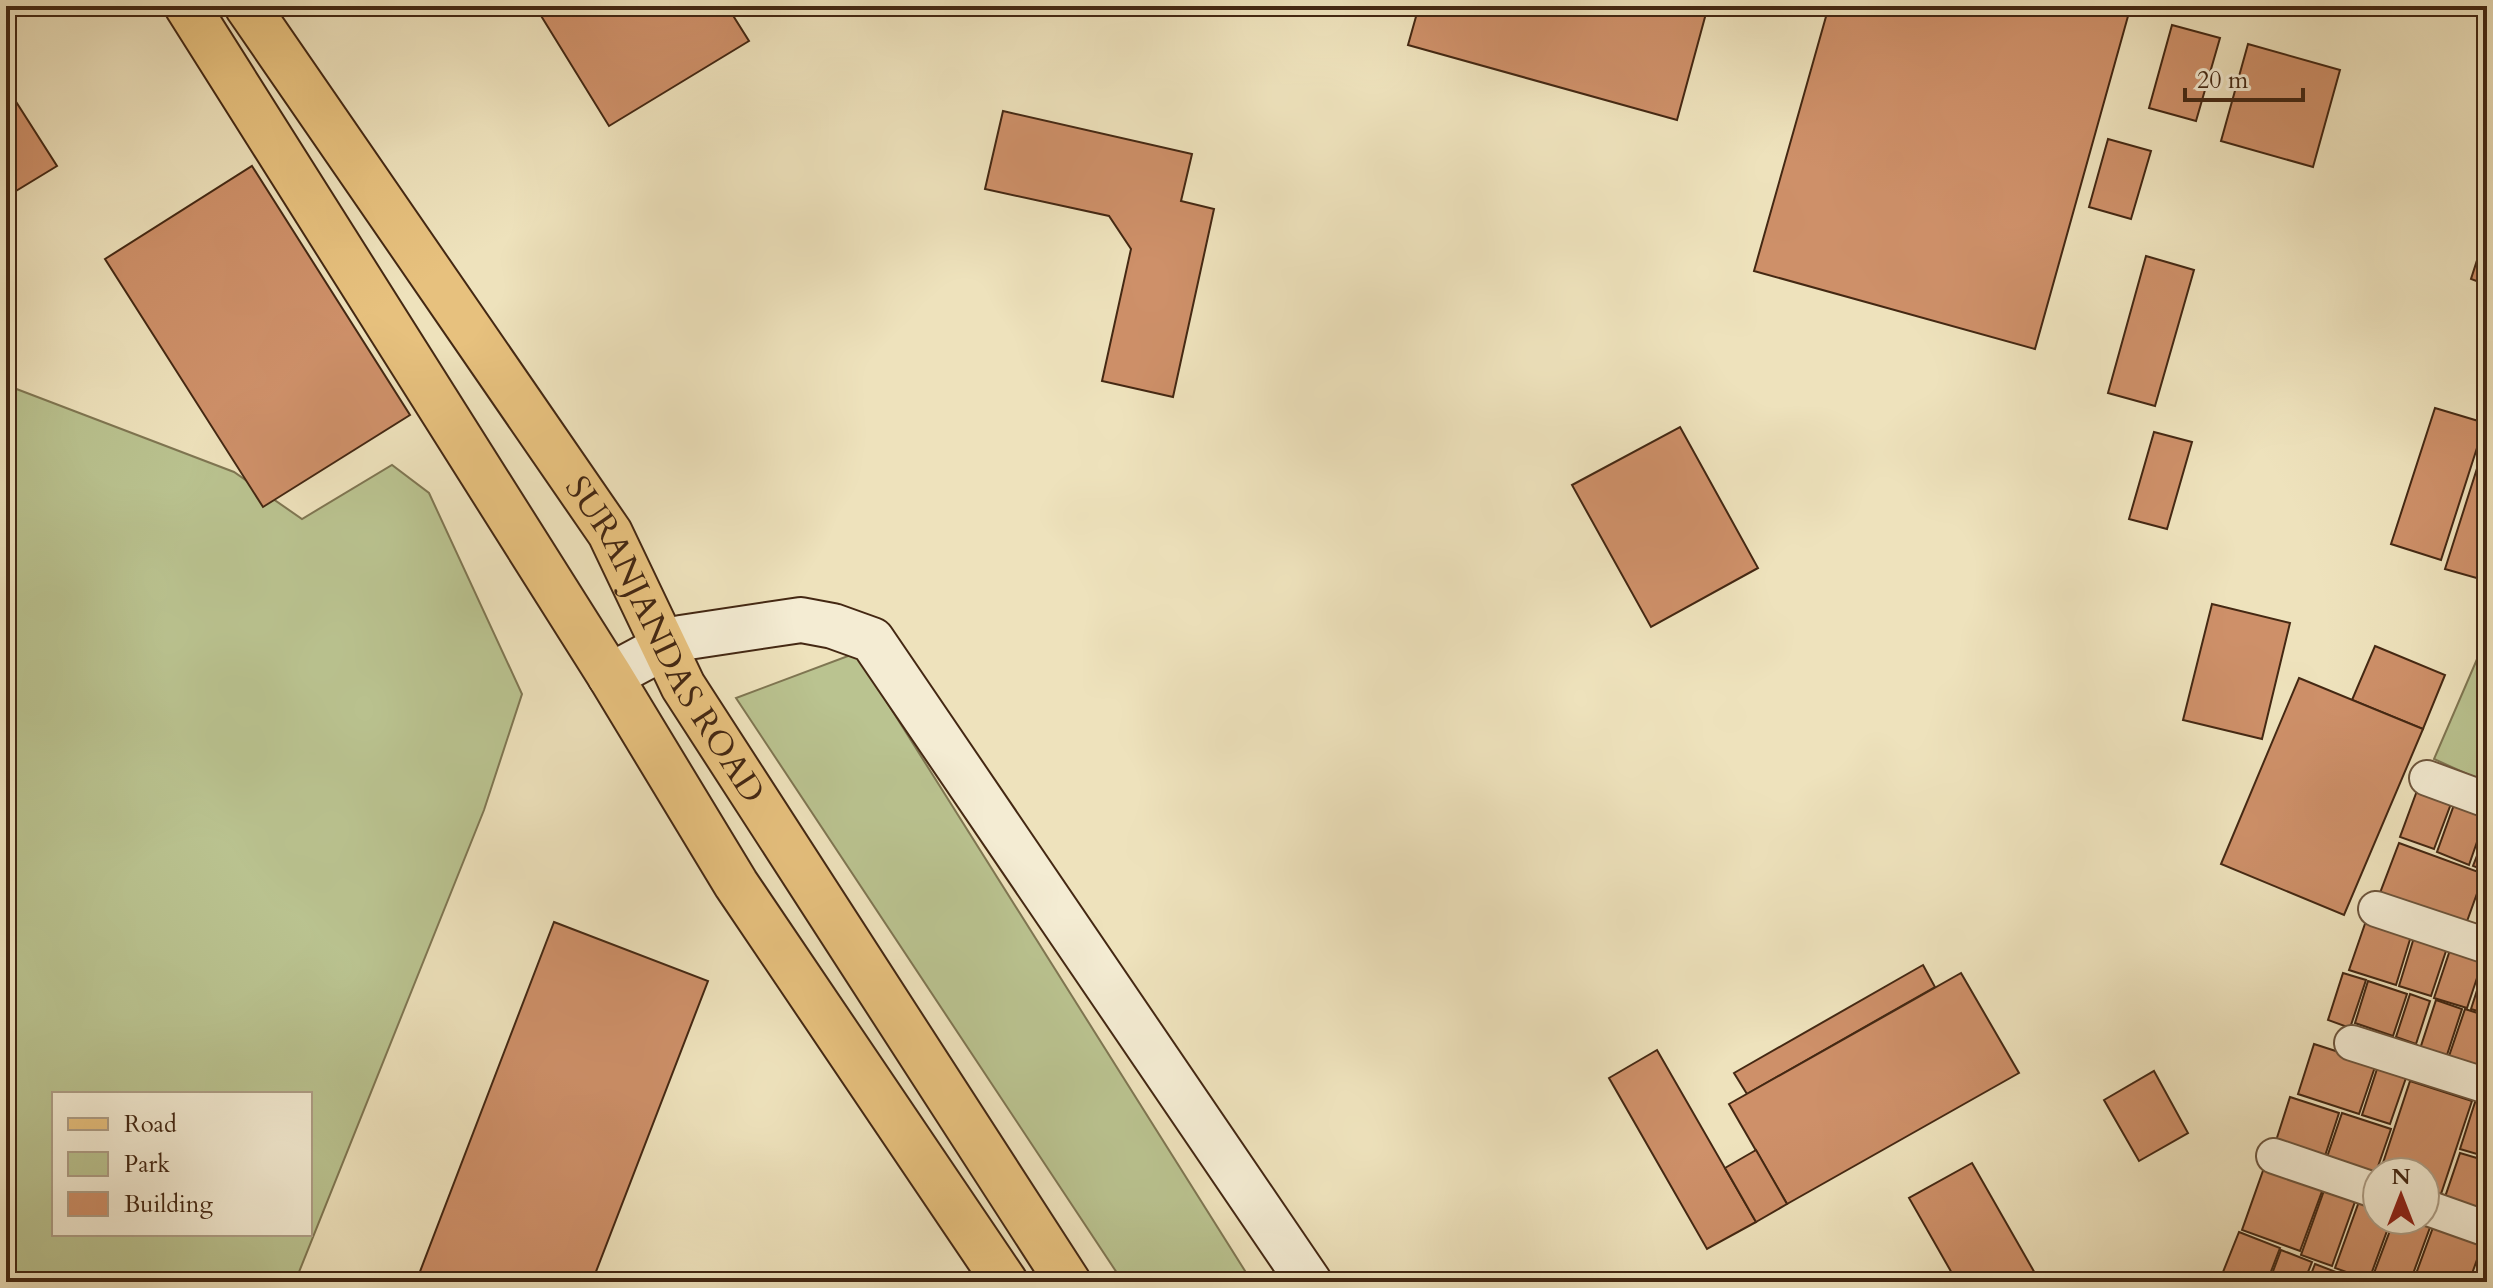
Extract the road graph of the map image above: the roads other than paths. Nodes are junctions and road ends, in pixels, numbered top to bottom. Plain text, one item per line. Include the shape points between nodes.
1 (187, 6) edge
2 (247, 6) edge
3 (664, 648) junction
4 (610, 676) junction
5 (2427, 778) dead end
6 (2487, 800) edge
7 (2376, 909) dead end
8 (2487, 946) edge
9 (2352, 1043) dead end
10 (2487, 1086) edge
11 (2274, 1156) dead end
12 (2361, 1186) edge
13 (2441, 1213) edge
14 (2487, 1229) edge
15 (1005, 1282) edge
16 (1068, 1282) edge
17 (1309, 1282) edge

1 - 4 main road, SURANJANDAS ROAD
2 - 3 main road, SURANJANDAS ROAD via 610,533
3 - 4 street
3 - 16 main road, SURANJANDAS ROAD via 691,699
3 - 17 street via 681,638 801,620 872,640
4 - 15 main road, SURANJANDAS ROAD via 736,884
5 - 6 street
7 - 8 street
9 - 10 street
11 - 12 street
13 - 14 street

